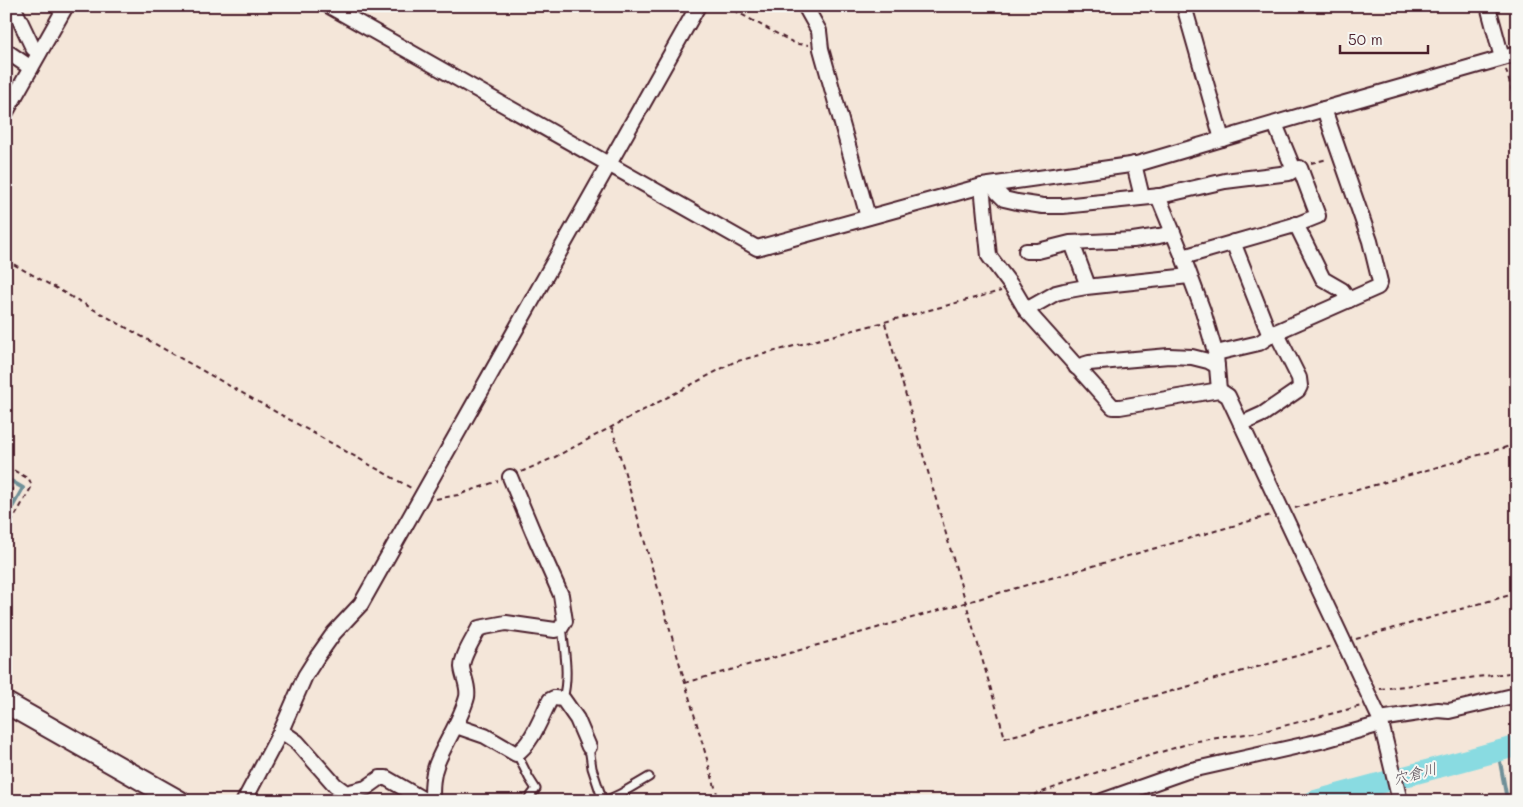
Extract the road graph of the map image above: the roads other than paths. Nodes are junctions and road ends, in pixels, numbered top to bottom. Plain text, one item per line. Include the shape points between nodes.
1 (14, 6) edge
2 (66, 6) edge
3 (329, 6) edge
4 (698, 6) edge
5 (805, 6) edge
6 (1184, 6) edge
7 (1488, 6) edge
8 (6, 51) edge
9 (39, 54) junction
10 (1517, 54) edge
11 (1502, 58) junction
12 (31, 68) junction
13 (1324, 109) junction
14 (6, 112) edge
15 (1275, 124) junction
16 (1222, 139) junction
17 (609, 164) junction
18 (1134, 164) junction
19 (1297, 169) junction
20 (987, 186) junction
21 (1158, 196) junction
22 (1142, 197) junction
23 (868, 217) junction
24 (1296, 224) junction
25 (1173, 233) junction
26 (1233, 242) junction
27 (1072, 243) junction
28 (1026, 251) dead end
29 (1183, 258) junction
30 (1189, 276) junction
31 (1088, 286) junction
32 (1349, 300) junction
33 (1026, 310) junction
34 (1273, 334) junction
35 (1216, 359) junction
36 (1076, 367) junction
37 (1220, 390) junction
38 (1241, 424) junction
39 (510, 476) road end
40 (560, 629) junction
41 (1517, 695) edge
42 (563, 699) junction
43 (6, 703) edge
44 (1381, 723) junction
45 (456, 726) junction
46 (281, 731) junction
47 (589, 747) joint
48 (518, 754) junction
49 (649, 777) dead end
50 (179, 801) edge
51 (244, 801) edge
52 (426, 801) edge
53 (432, 801) edge
54 (527, 801) edge
55 (604, 801) edge
56 (1102, 801) edge
57 (1400, 801) edge

1 - 9 street via 33,48
2 - 9 street
3 - 17 street
4 - 17 street
5 - 23 street via 819,31 821,49
6 - 16 street
7 - 11 street
8 - 12 street
9 - 12 street
10 - 11 street
11 - 13 street
12 - 14 street
13 - 15 street
13 - 32 street via 1370,241 1380,282 1378,287
15 - 16 street
15 - 19 street
16 - 18 street
17 - 23 street via 757,248
17 - 46 street via 361,604 334,633 305,676
18 - 20 street
18 - 22 street
19 - 21 street
19 - 24 street via 1318,216
20 - 22 street via 1004,199 1043,206
20 - 23 street
20 - 33 street via 989,256
21 - 22 street
21 - 25 street
24 - 26 street
24 - 32 street via 1323,279 1342,290
25 - 27 street via 1133,240
25 - 29 street
26 - 29 street
26 - 34 street
27 - 28 street
27 - 31 street
29 - 30 street
30 - 31 street
30 - 35 street via 1203,310
31 - 33 street via 1056,293
32 - 34 street
33 - 36 street
34 - 35 street via 1259,343
34 - 38 street via 1299,378 1300,386 1262,414
35 - 36 street via 1208,361 1169,356 1090,362
35 - 37 street
36 - 37 street via 1113,407
37 - 38 street via 1228,396
38 - 44 street
39 - 40 street via 561,595 565,621
40 - 42 lane via 567,673
40 - 45 street via 506,623 479,628 463,660 467,696
41 - 44 street
42 - 47 street via 577,719
42 - 48 street via 550,700
43 - 50 street
44 - 56 street via 1321,741 1187,771
44 - 57 street
45 - 48 street via 485,736
45 - 53 street via 437,764 432,781
46 - 51 street
46 - 52 street via 346,793 386,778
47 - 55 lane via 592,768
48 - 54 lane via 536,789
49 - 55 lane

